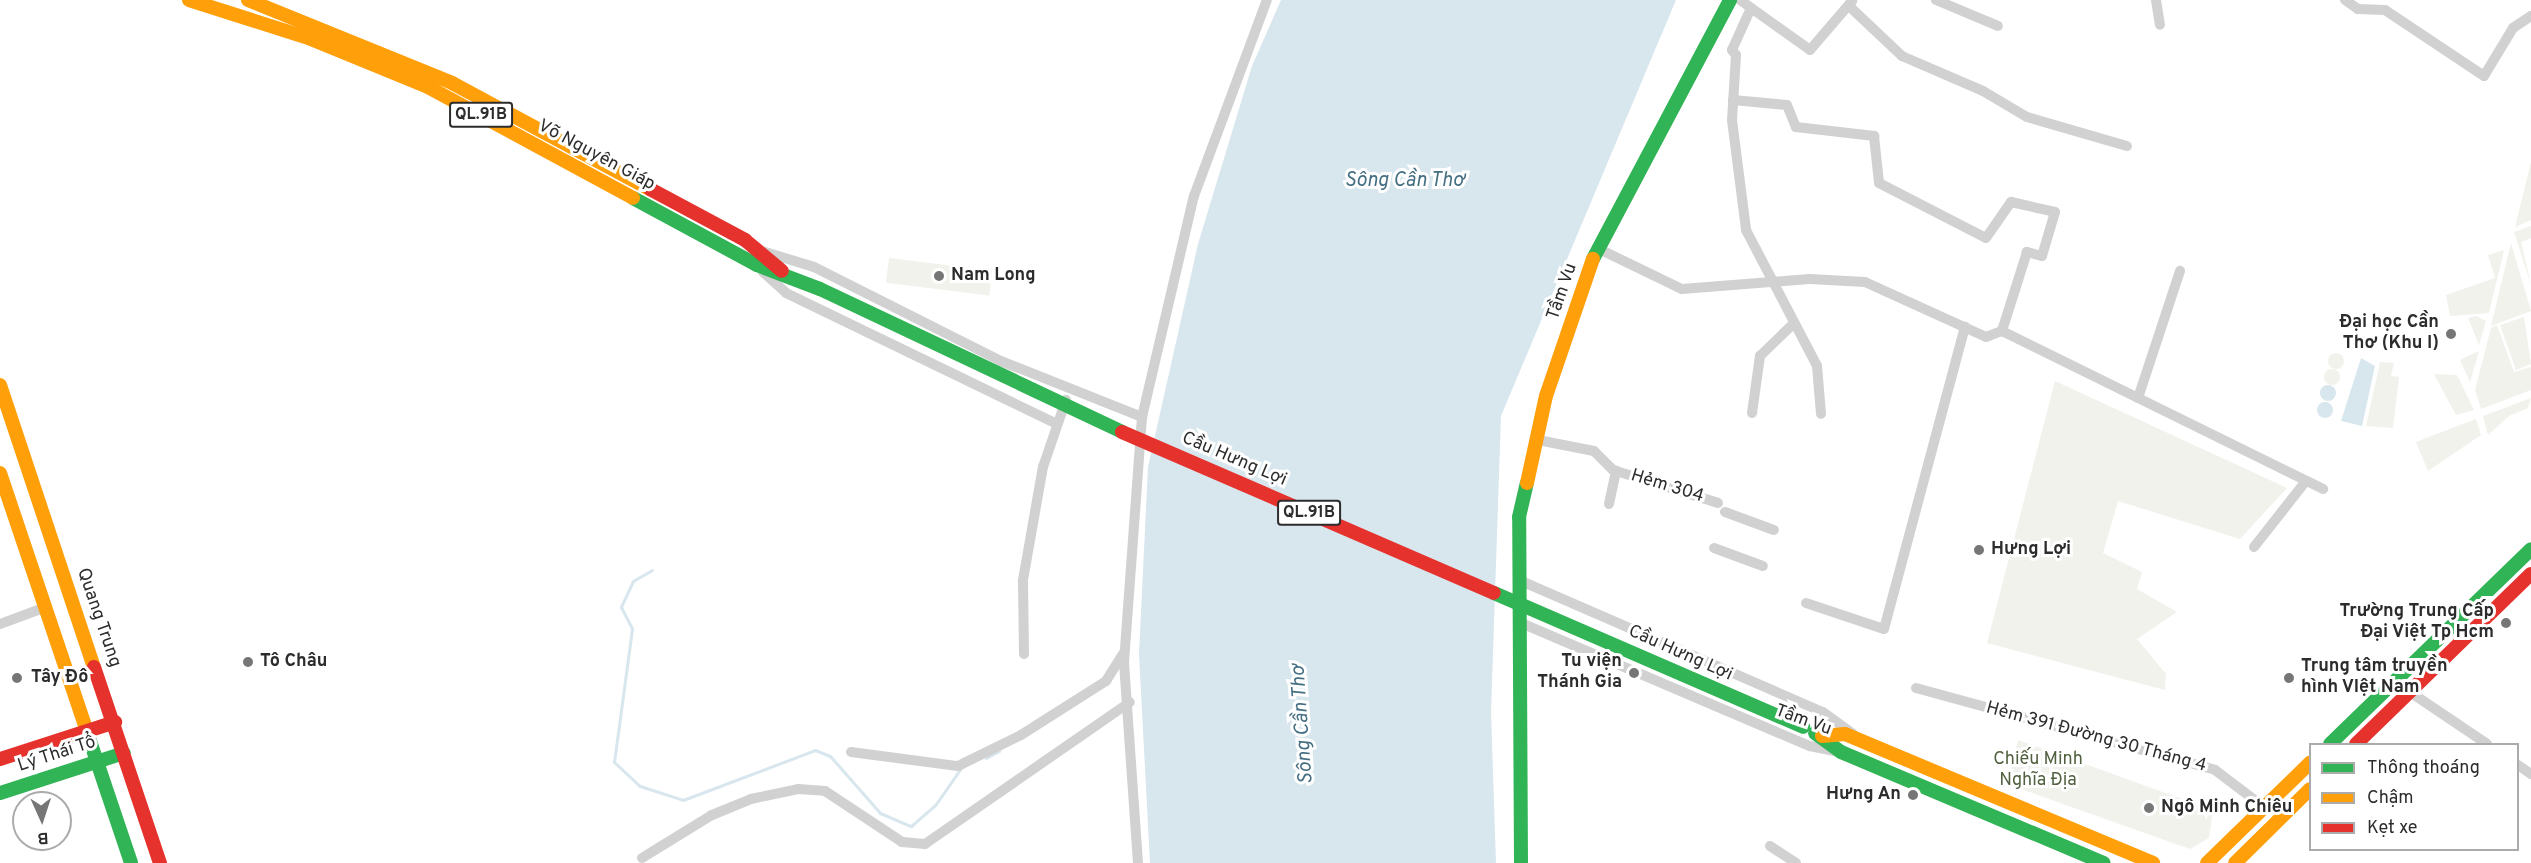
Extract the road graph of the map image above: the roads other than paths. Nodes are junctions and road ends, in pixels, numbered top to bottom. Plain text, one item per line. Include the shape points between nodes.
1 (189, 0) edge
2 (248, 0) edge
3 (1267, 0) edge
4 (1730, 0) edge
5 (1740, 0) edge
6 (1936, 0) edge
7 (2156, 0) edge
8 (2345, 0) edge
9 (1851, 3) edge
10 (1751, 8) junction
11 (2531, 16) edge
12 (2160, 25) dead end
13 (1998, 26) dead end
14 (1733, 100) junction
15 (2127, 146) dead end
16 (625, 174) junction
17 (618, 188) junction
18 (1598, 248) junction
19 (762, 251) junction
20 (757, 265) junction
21 (782, 271) junction
22 (2180, 271) dead end
23 (1772, 281) junction
24 (820, 289) joint
25 (1794, 322) junction
26 (1965, 327) junction
27 (2002, 331) junction
28 (1, 389) edge
29 (1070, 389) junction
30 (2138, 398) junction
31 (1752, 413) dead end
32 (1821, 414) dead end
33 (1142, 417) junction
34 (1057, 424) junction
35 (1538, 440) junction
36 (1616, 471) junction
37 (0, 473) edge
38 (2306, 481) junction
39 (2323, 489) dead end
40 (1609, 504) dead end
41 (1774, 530) dead end
42 (2254, 547) dead end
43 (1714, 548) dead end
44 (2531, 549) edge
45 (1763, 566) dead end
46 (2531, 574) edge
47 (1519, 579) junction
48 (1806, 603) dead end
49 (46, 607) junction
50 (1521, 623) junction
51 (0, 624) edge
52 (1125, 648) junction
53 (1024, 654) dead end
54 (2395, 681) junction
55 (1916, 688) dead end
56 (2410, 692) junction
57 (1130, 698) junction
58 (115, 722) junction
59 (87, 731) junction
60 (1822, 736) junction
61 (1860, 740) junction
62 (2331, 743) edge
63 (2357, 743) edge
64 (2486, 743) edge
65 (1840, 752) junction
66 (124, 753) junction
67 (851, 753) dead end
68 (0, 759) edge
69 (97, 761) junction
70 (2309, 764) edge
71 (2309, 790) edge
72 (0, 793) edge
73 (2265, 808) junction
74 (1770, 846) dead end
75 (642, 858) dead end
76 (131, 863) edge
77 (160, 863) edge
78 (1138, 863) edge
79 (1521, 863) edge
80 (1796, 863) edge
81 (2104, 863) edge
82 (2152, 863) edge
83 (2207, 863) edge
84 (2235, 863) edge

1 - 17 main road, Võ Nguyên Giáp / QL.91B via 311,39 428,87
2 - 16 main road, Võ Nguyên Giáp / QL.91B via 452,83
3 - 33 street via 1194,196
4 - 18 main road, Tầm Vu
5 - 10 street
6 - 13 street
7 - 12 street
8 - 11 street via 2358,9 2385,10 2484,76 2512,28
9 - 10 street via 1810,50
9 - 15 street via 1902,56 1983,91 2027,117
10 - 14 street via 1732,50 1736,55
14 - 23 street via 1746,230
14 - 27 street via 1787,105 1796,127 1874,136 1879,183 1986,238 2011,202 2055,212 2042,256 2027,252
16 - 17 main road
16 - 19 main road, Võ Nguyên Giáp / QL.91B
17 - 20 main road, Võ Nguyên Giáp / QL.91B
18 - 23 street via 1682,289
18 - 35 main road, Tầm Vu via 1546,396
19 - 21 main road, Võ Nguyên Giáp / QL.91B
19 - 29 street via 814,267 1001,361
20 - 21 main road, Võ Nguyên Giáp / QL.91B
20 - 34 street via 786,293
21 - 24 main road, Võ Nguyên Giáp / QL.91B
22 - 30 street
23 - 25 street
23 - 26 street via 1865,282
24 - 60 main road, Cầu Hưng Lợi / QL.91B, bridge via 1095,420
25 - 31 street via 1760,356
25 - 32 street via 1817,366
26 - 27 street via 1986,337
26 - 48 street via 1884,629
27 - 30 street
28 - 58 main road, Quang Trung
29 - 33 street
29 - 34 street
30 - 38 street
33 - 52 street
34 - 53 street via 1023,580
35 - 36 street, Hẻm 304 via 1594,451
35 - 47 main road, Tầm Vu via 1519,517
36 - 40 street, Hẻm 304
36 - 41 street, Hẻm 304
37 - 49 main road
38 - 39 street
38 - 42 street
43 - 45 street
44 - 54 main road
46 - 56 main road
47 - 50 main road, Tầm Vu
47 - 61 street via 1823,712
49 - 51 street
49 - 59 main road
50 - 65 street, Tầm Vu via 1810,746
50 - 79 main road, Tầm Vu
52 - 57 street
52 - 67 street via 1106,681 1021,735 958,766
54 - 56 main road
54 - 62 main road
55 - 73 street, Hẻm 391 Đường 30 Tháng 4 via 2215,770
56 - 63 main road
56 - 64 street
57 - 75 street via 925,844 902,842 825,791 798,789 751,799 712,815
57 - 78 street
58 - 59 main road, Lý Thái Tổ
58 - 66 main road, Quang Trung
59 - 68 main road, Lý Thái Tổ
59 - 69 main road
60 - 61 main road, QL.91B
60 - 65 main road, QL.91B
61 - 82 main road, QL.91B
65 - 81 main road, QL.91B
66 - 69 main road, Lý Thái Tổ
66 - 77 main road, Quang Trung
69 - 72 main road, Lý Thái Tổ
69 - 76 main road
70 - 73 main road
71 - 84 main road
73 - 83 main road
74 - 80 street

